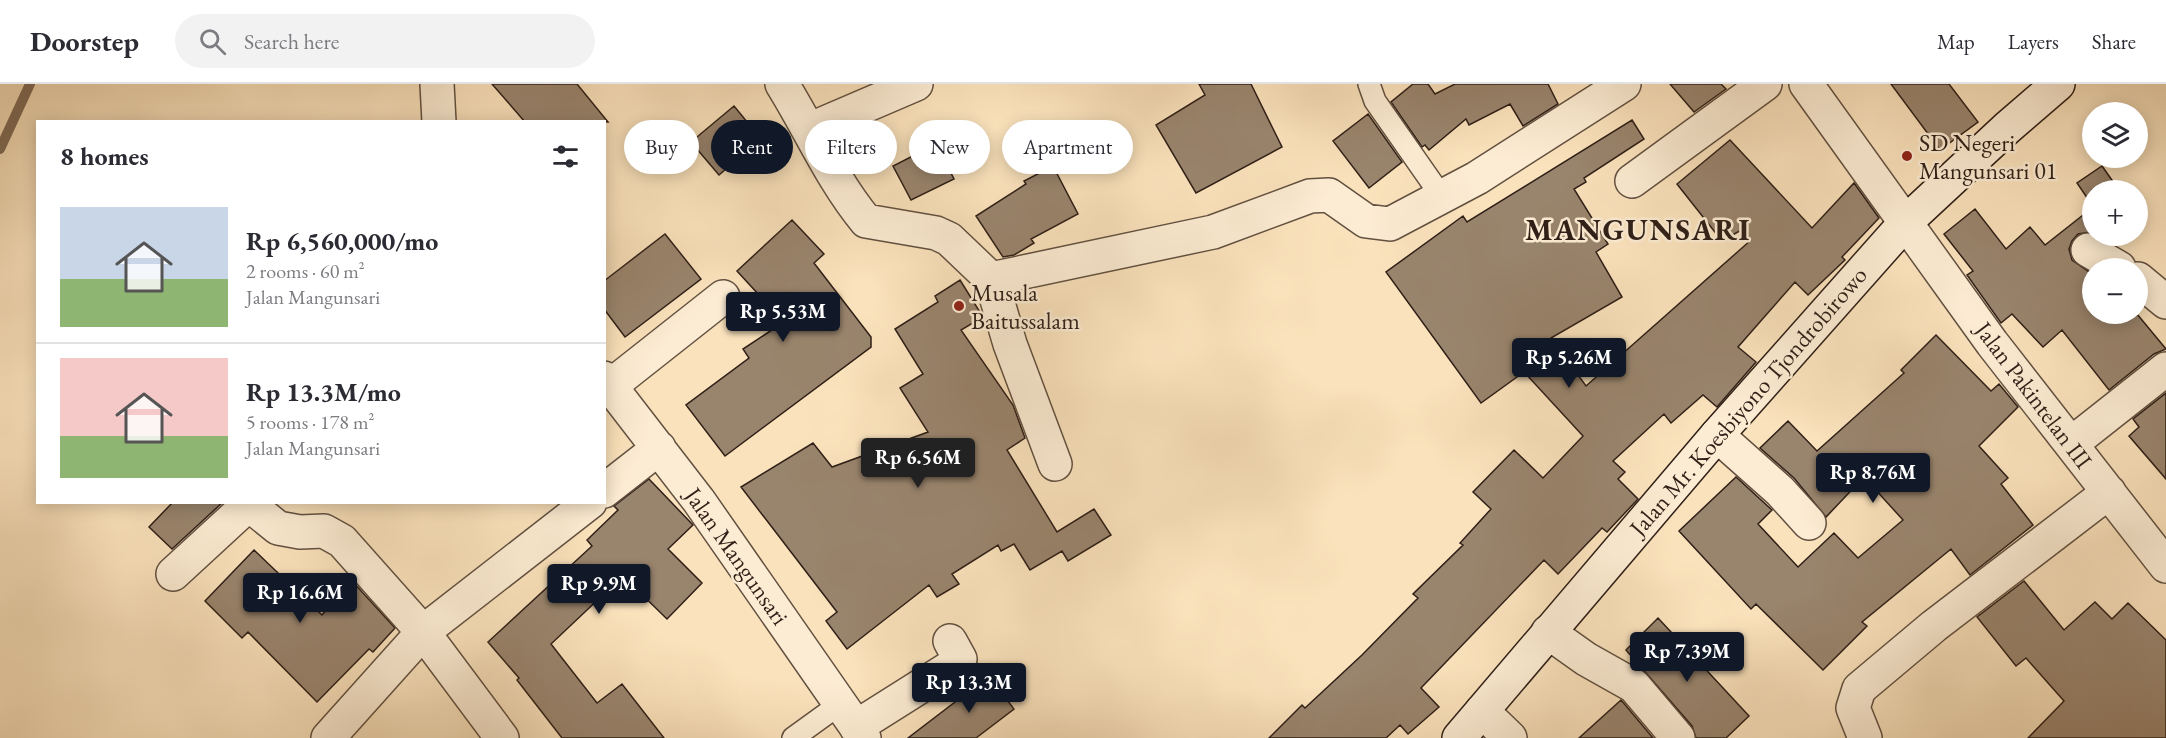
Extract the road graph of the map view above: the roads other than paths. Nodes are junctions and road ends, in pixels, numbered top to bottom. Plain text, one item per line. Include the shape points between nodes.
1 (437, 84) edge
2 (782, 84) edge
3 (916, 84) edge
4 (1369, 84) edge
5 (1624, 84) edge
6 (1765, 84) edge
7 (1806, 84) edge
8 (2058, 84) edge
9 (439, 120) edge
10 (805, 120) edge
11 (832, 120) edge
12 (834, 174) edge
13 (1632, 181) dead end
14 (1442, 197) junction
15 (1907, 221) junction
16 (2088, 250) dead end
17 (2102, 258) edge
18 (991, 279) junction
19 (2148, 288) edge
20 (723, 297) dead end
21 (2166, 303) edge
22 (2166, 369) edge
23 (607, 385) edge
24 (1717, 435) junction
25 (2071, 444) junction
26 (659, 448) junction
27 (1055, 464) dead end
28 (606, 489) edge
29 (2109, 492) junction
30 (247, 504) edge
31 (587, 504) edge
32 (1809, 523) dead end
33 (2166, 566) edge
34 (173, 574) dead end
35 (423, 632) junction
36 (1548, 632) junction
37 (950, 641) dead end
38 (1482, 711) junction
39 (853, 723) edge
40 (328, 738) edge
41 (502, 738) edge
42 (793, 738) edge
43 (1459, 738) edge
44 (1510, 738) edge
45 (1678, 738) edge
46 (1865, 738) edge

1 - 9 street
2 - 10 street
3 - 11 street
4 - 14 lane via 1375,101
5 - 14 street
6 - 13 street
7 - 15 street, Jalan Pakintelan III
8 - 15 street, Jalan Mr. Koesbiyono Tjondrobirowo
12 - 18 street via 848,200 866,221 936,233 949,239
14 - 18 street via 1390,224 1379,225 1366,221 1329,195 1310,196 1213,232
15 - 24 street, Jalan Mr. Koesbiyono Tjondrobirowo
15 - 25 street, Jalan Pakintelan III via 1992,343
16 - 17 street
18 - 27 street via 1010,344
19 - 21 street
20 - 23 street
22 - 25 street
23 - 26 street, Jalan Mangunsari
24 - 32 street via 1780,491
24 - 36 street, Jalan Mr. Koesbiyono Tjondrobirowo
25 - 29 street, Jalan Pakintelan III
26 - 28 street
26 - 39 street, Jalan Mangunsari
29 - 33 street, Jalan Pakintelan III
29 - 46 street via 1934,626 1859,689 1853,708
30 - 34 street
30 - 35 street via 278,528 324,531 342,541
31 - 35 street
35 - 40 street
35 - 41 street
36 - 38 street, Jalan Mr. Koesbiyono Tjondrobirowo
36 - 45 street via 1634,686
37 - 39 street via 959,662
38 - 43 street, Jalan Mr. Koesbiyono Tjondrobirowo
38 - 44 street
39 - 42 lane

